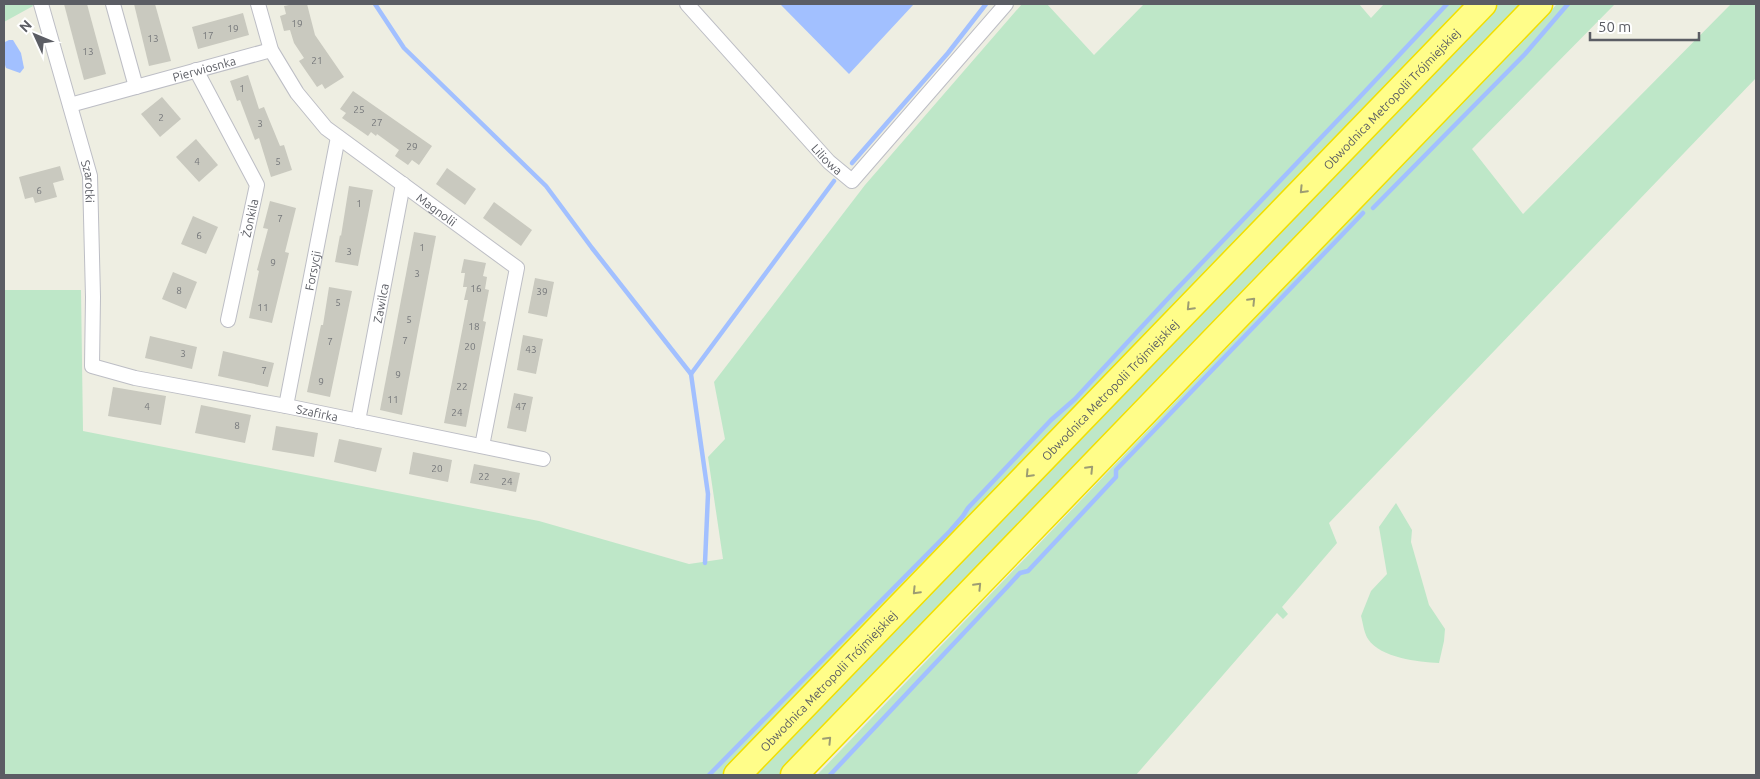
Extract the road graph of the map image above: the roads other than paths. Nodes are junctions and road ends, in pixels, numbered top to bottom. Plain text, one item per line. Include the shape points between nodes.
1 (41, 4) edge
2 (113, 4) edge
3 (258, 4) edge
4 (687, 4) edge
5 (1006, 4) edge
6 (1483, 4) edge
7 (1539, 4) edge
8 (271, 50) junction
9 (196, 70) junction
10 (136, 87) junction
11 (70, 105) junction
12 (338, 137) junction
13 (403, 184) junction
14 (228, 320) dead end
15 (92, 366) joint
16 (286, 406) junction
17 (358, 421) junction
18 (482, 446) junction
19 (543, 459) dead end
20 (737, 775) edge
21 (794, 775) edge

1 - 11 street, Szarotki
2 - 10 street
3 - 8 street, Magnolii
4 - 5 street, Liliowa via 830,162 852,181
6 -> 20 highway, Obwodnica Metropolii Trójmiejskiej
21 -> 7 highway
8 - 9 street, Pierwiosnka
8 - 12 street, Magnolii via 297,93 326,128
9 - 10 street, Pierwiosnka
9 - 14 street, Żonkila via 257,184
10 - 11 street, Pierwiosnka
11 - 15 street, Szarotki via 90,176
12 - 13 street, Magnolii
12 - 16 street, Forsycji
13 - 17 street, Zawilca
13 - 18 street, Magnolii via 517,268
15 - 16 street, Szafirka via 135,378
16 - 17 street, Szafirka
17 - 18 street, Szafirka
18 - 19 street, Szafirka

